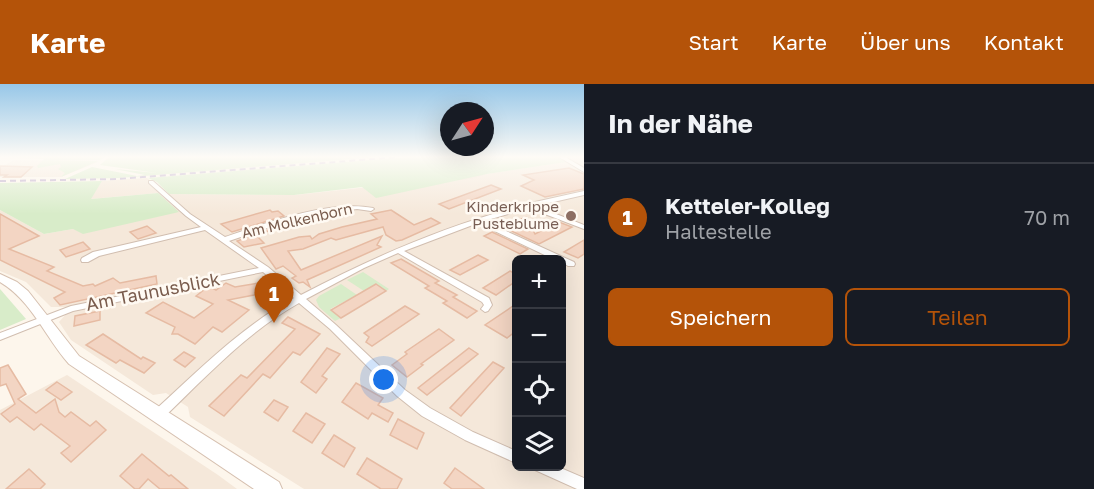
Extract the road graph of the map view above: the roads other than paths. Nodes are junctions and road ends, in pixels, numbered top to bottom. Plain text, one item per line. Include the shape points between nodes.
1 (151, 182) dead end
2 (584, 193) edge
3 (528, 205) junction
4 (371, 209) dead end
5 (477, 220) junction
6 (584, 227) edge
7 (205, 228) junction
8 (224, 240) junction
9 (398, 250) junction
10 (85, 260) dead end
11 (571, 264) dead end
12 (265, 269) junction
13 (0, 277) edge
14 (300, 299) junction
15 (485, 309) dead end
16 (42, 319) junction
17 (0, 337) edge
18 (159, 415) junction
19 (512, 455) edge
20 (552, 471) edge
21 (584, 485) edge
22 (272, 489) edge

1 - 7 street
2 - 3 street
3 - 5 street
3 - 6 street
4 - 8 street, Am Molkenborn via 355,206 311,215 265,225
5 - 9 street
5 - 11 street
7 - 8 street
7 - 10 street
8 - 12 street
9 - 14 street
9 - 15 street via 486,300
12 - 14 street
12 - 16 street, Am Taunusblick via 71,309
13 - 16 street via 25,293
14 - 18 street via 235,343
14 - 19 street via 426,412
16 - 17 street, Am Taunusblick
16 - 18 street via 74,360
18 - 22 street
20 - 21 street

